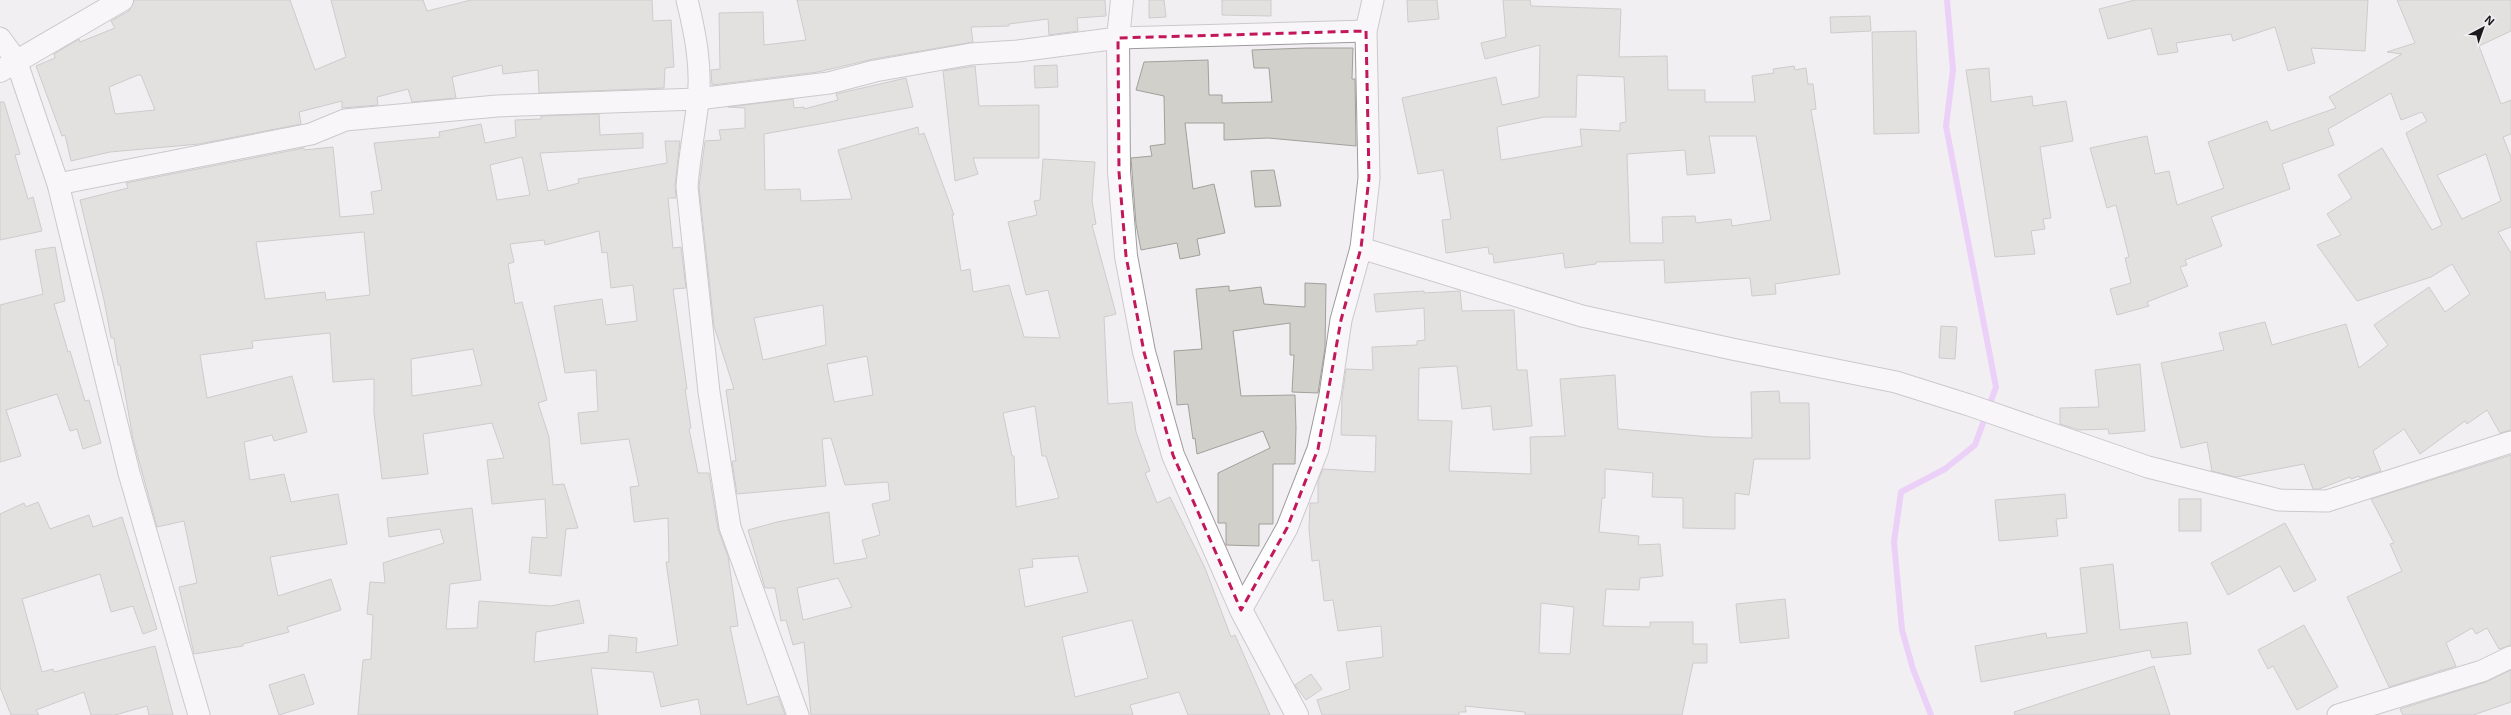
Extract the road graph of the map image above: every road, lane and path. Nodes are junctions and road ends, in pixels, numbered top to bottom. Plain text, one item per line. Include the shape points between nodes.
1 (122, 0) edge
2 (687, 0) edge
3 (1122, 0) edge
4 (1374, 0) edge
5 (1366, 31) junction
6 (0, 38) edge
7 (1118, 38) junction
8 (8, 66) edge
9 (698, 99) junction
10 (58, 184) junction
11 (1361, 248) junction
12 (2511, 442) edge
13 (1241, 610) junction
14 (2511, 657) edge
15 (1295, 714) edge
16 (199, 715) edge
17 (798, 715) edge
18 (2338, 715) edge

1 - 8 street
2 - 9 street via 697,53
3 - 7 street
4 - 5 street
5 - 7 street
5 - 11 street via 1369,178
6 - 8 street
7 - 9 street via 1018,52 971,54 875,71 829,83
7 - 13 street via 1119,172 1126,256 1144,352 1173,455
8 - 10 street
9 - 10 street via 497,106 345,120 311,134
9 - 17 street via 689,154 687,188 709,392 730,527
10 - 16 street via 129,473
11 - 12 street via 1582,316 1896,382 2011,419 2148,468 2279,500 2327,501
11 - 13 street via 1341,320 1330,395 1318,449 1287,528
13 - 15 street
14 - 18 street via 2482,671

